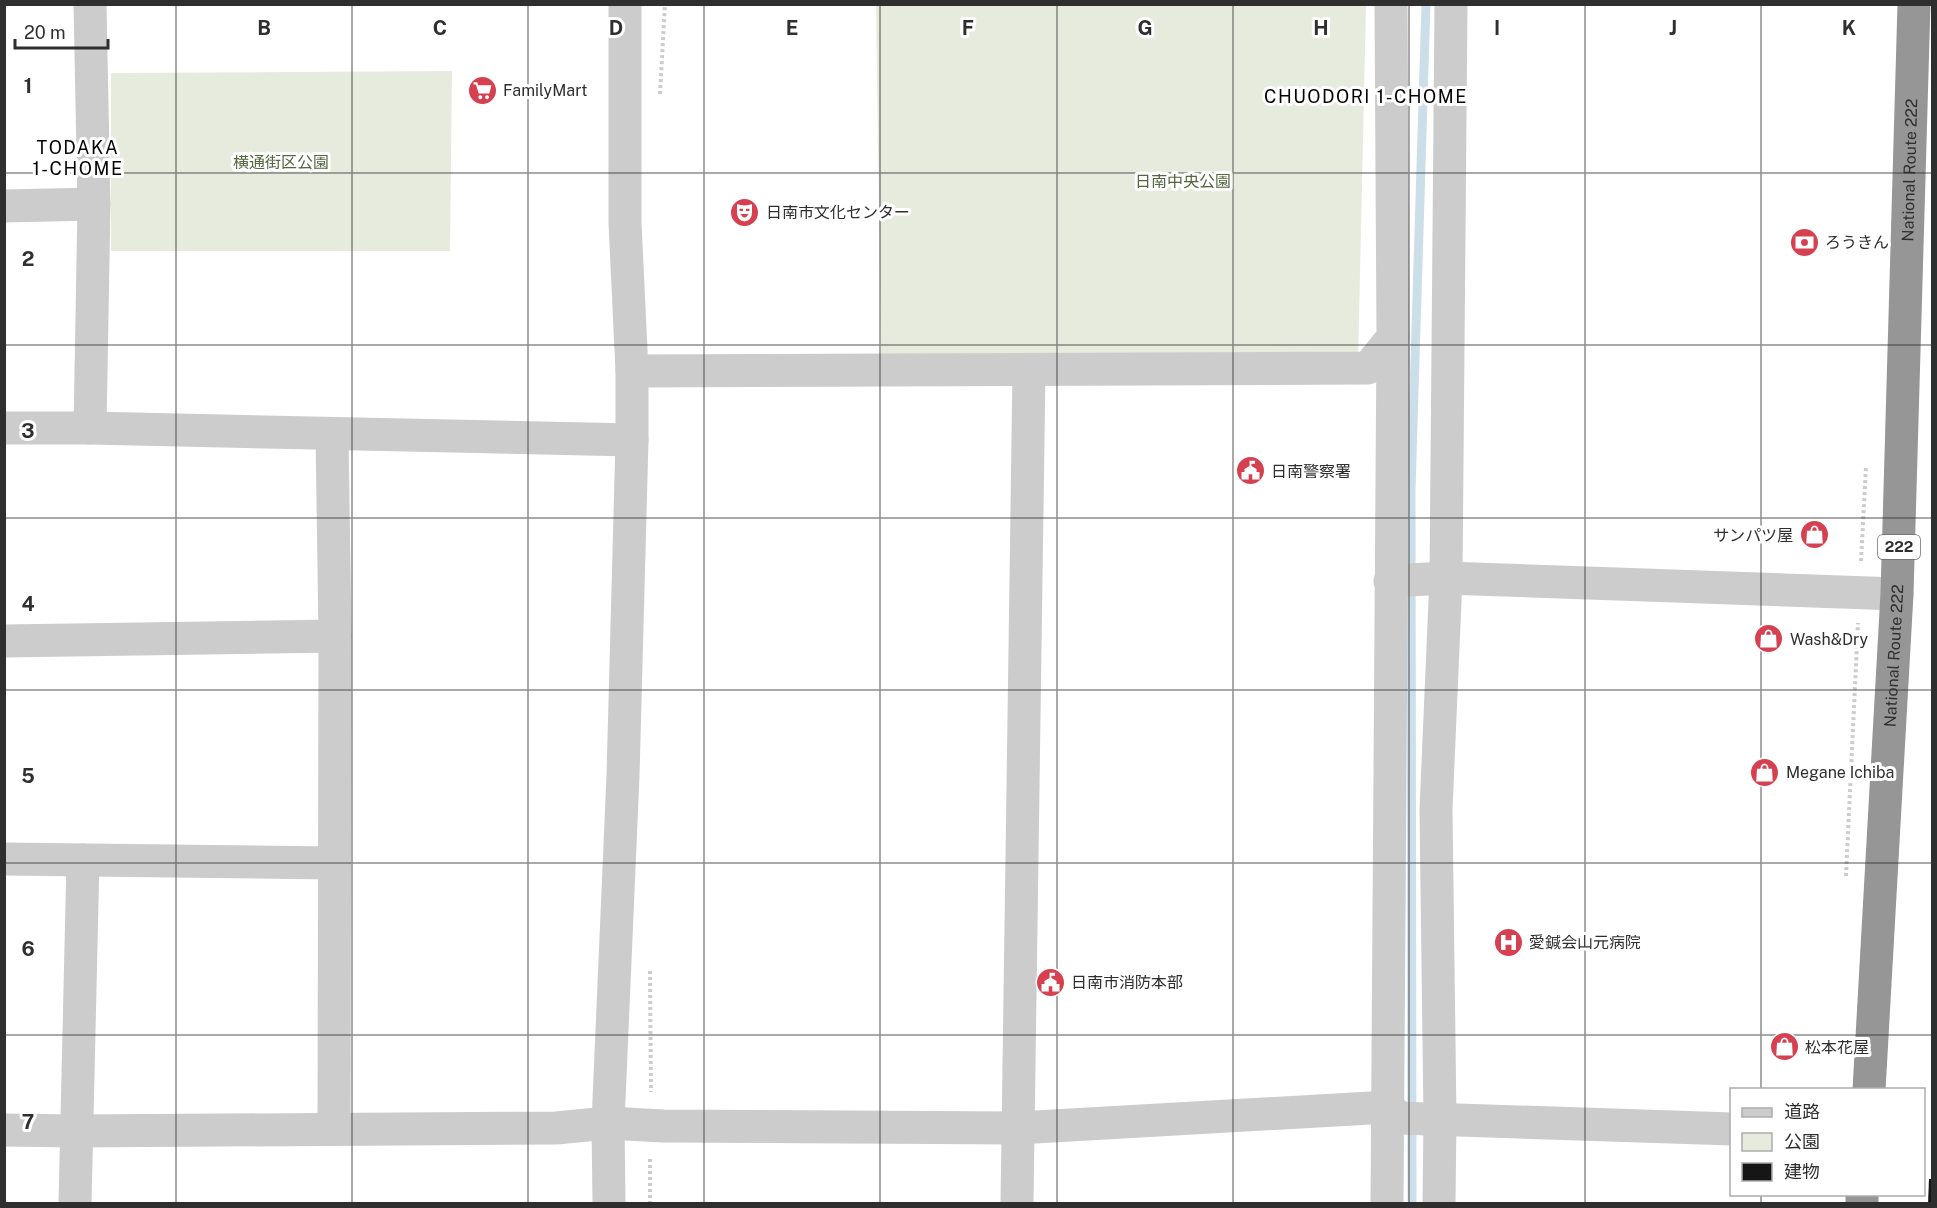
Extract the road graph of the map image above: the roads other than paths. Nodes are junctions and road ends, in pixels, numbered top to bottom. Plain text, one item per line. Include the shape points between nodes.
1 (90, 4) edge
2 (625, 4) edge
3 (1391, 4) edge
4 (1451, 4) edge
5 (1914, 4) edge
6 (94, 204) junction
7 (4, 206) edge
8 (1393, 337) junction
9 (1029, 370) junction
10 (632, 371) junction
11 (4, 428) edge
12 (90, 428) junction
13 (332, 434) junction
14 (632, 440) junction
15 (1418, 580) junction
16 (1897, 594) junction
17 (335, 636) junction
18 (4, 641) edge
19 (4, 859) edge
20 (82, 860) junction
21 (334, 863) junction
22 (1869, 1088) edge
23 (1394, 1112) junction
24 (1436, 1119) junction
25 (608, 1124) junction
26 (334, 1128) junction
27 (1018, 1128) junction
28 (1730, 1129) edge
29 (4, 1130) edge
30 (75, 1131) junction
31 (75, 1203) edge
32 (609, 1203) edge
33 (1017, 1203) edge
34 (1387, 1203) edge
35 (1438, 1203) edge

1 - 6 street
2 - 10 street via 625,223
3 - 8 street
4 - 15 street
5 - 16 highway, National Route 222 / 222
6 - 7 street
6 - 12 street
8 - 9 street via 1368,368
8 - 15 street
9 - 10 street
9 - 27 street
10 - 14 street
11 - 12 street
12 - 13 street
13 - 14 street
13 - 17 street
14 - 25 street
15 - 16 street
15 - 23 street
15 - 24 street via 1436,809
16 - 22 highway, National Route 222 / 222
17 - 18 street
17 - 21 street
19 - 20 street
20 - 21 street
20 - 30 street
21 - 26 street
23 - 24 street
23 - 27 street
23 - 34 street
24 - 28 street
24 - 35 street
25 - 26 street via 556,1128
25 - 27 street
25 - 32 street
26 - 30 street
27 - 33 street
29 - 30 street
30 - 31 street

